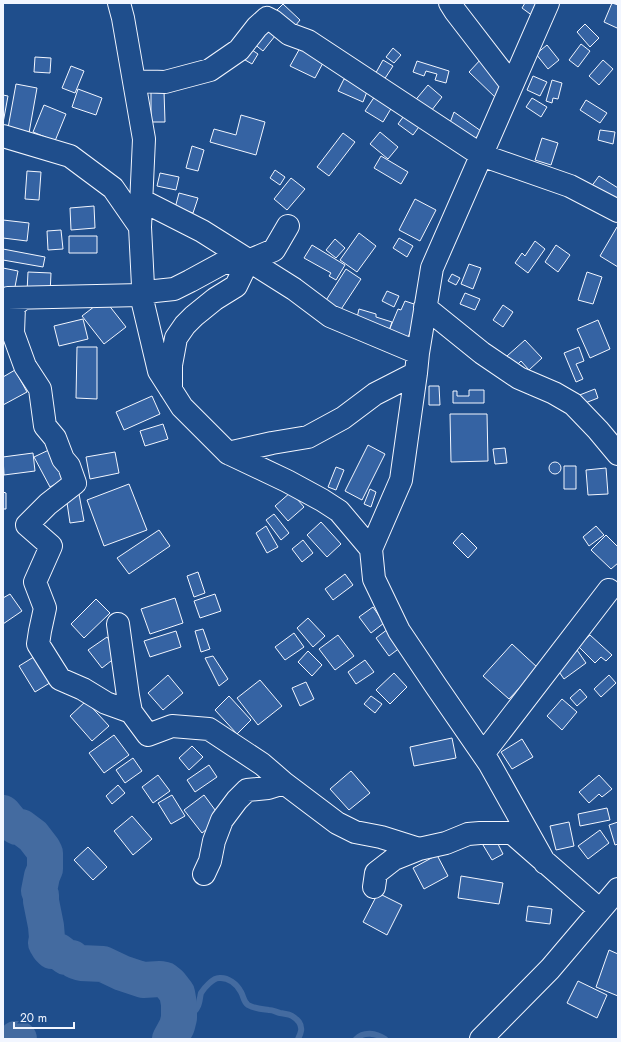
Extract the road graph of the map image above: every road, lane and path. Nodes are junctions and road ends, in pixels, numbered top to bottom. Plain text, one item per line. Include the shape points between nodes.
1 (119, 3) edge
2 (450, 3) edge
3 (548, 3) edge
4 (134, 81) junction
5 (512, 85) junction
6 (3, 136) edge
7 (481, 155) junction
8 (141, 200) junction
9 (618, 211) edge
10 (288, 226) dead end
11 (140, 227) junction
12 (248, 261) junction
13 (142, 295) junction
14 (13, 298) edge
15 (425, 307) junction
16 (417, 363) junction
17 (171, 391) junction
18 (228, 453) junction
19 (618, 454) edge
20 (371, 550) junction
21 (609, 590) dead end
22 (118, 624) dead end
23 (131, 712) junction
24 (483, 754) junction
25 (284, 783) junction
26 (419, 849) junction
27 (545, 863) junction
28 (204, 874) dead end
29 (374, 887) dead end
30 (618, 890) edge
31 (600, 910) junction
32 (481, 1039) edge

1 - 4 street
2 - 5 street
3 - 5 street
4 - 7 street via 165,82 210,70 239,50 267,18 289,34 308,41
4 - 8 street via 144,139
5 - 7 street
6 - 11 street via 70,156 113,188
7 - 9 street via 570,186
7 - 15 street via 432,268
8 - 11 street
8 - 12 street via 202,231
10 - 12 street via 274,250
11 - 13 street
12 - 13 street via 223,263 174,289
12 - 16 street via 294,289 330,316
12 - 17 street via 236,286 194,316 176,338 171,365
13 - 14 street
13 - 17 street via 159,371
14 - 23 street via 13,333 25,366 40,389 45,426 56,438 74,483 27,525 52,546 35,582 45,608 38,644 60,679 106,703
15 - 16 street
15 - 19 street via 482,353 519,378 573,404
16 - 18 street via 343,418 308,437
16 - 20 street via 401,480
17 - 18 street via 182,407
18 - 20 street via 287,481 339,511
20 - 24 street via 374,579 399,631
21 - 24 street
22 - 23 street
23 - 25 street via 148,735 172,726 209,729 262,764
24 - 27 street
25 - 26 street via 337,823 355,832
25 - 28 street via 247,790 238,800 222,820
26 - 27 street via 446,843 468,834 512,833
26 - 29 street via 394,859 376,873
27 - 31 street
30 - 31 street
31 - 32 street via 550,969

